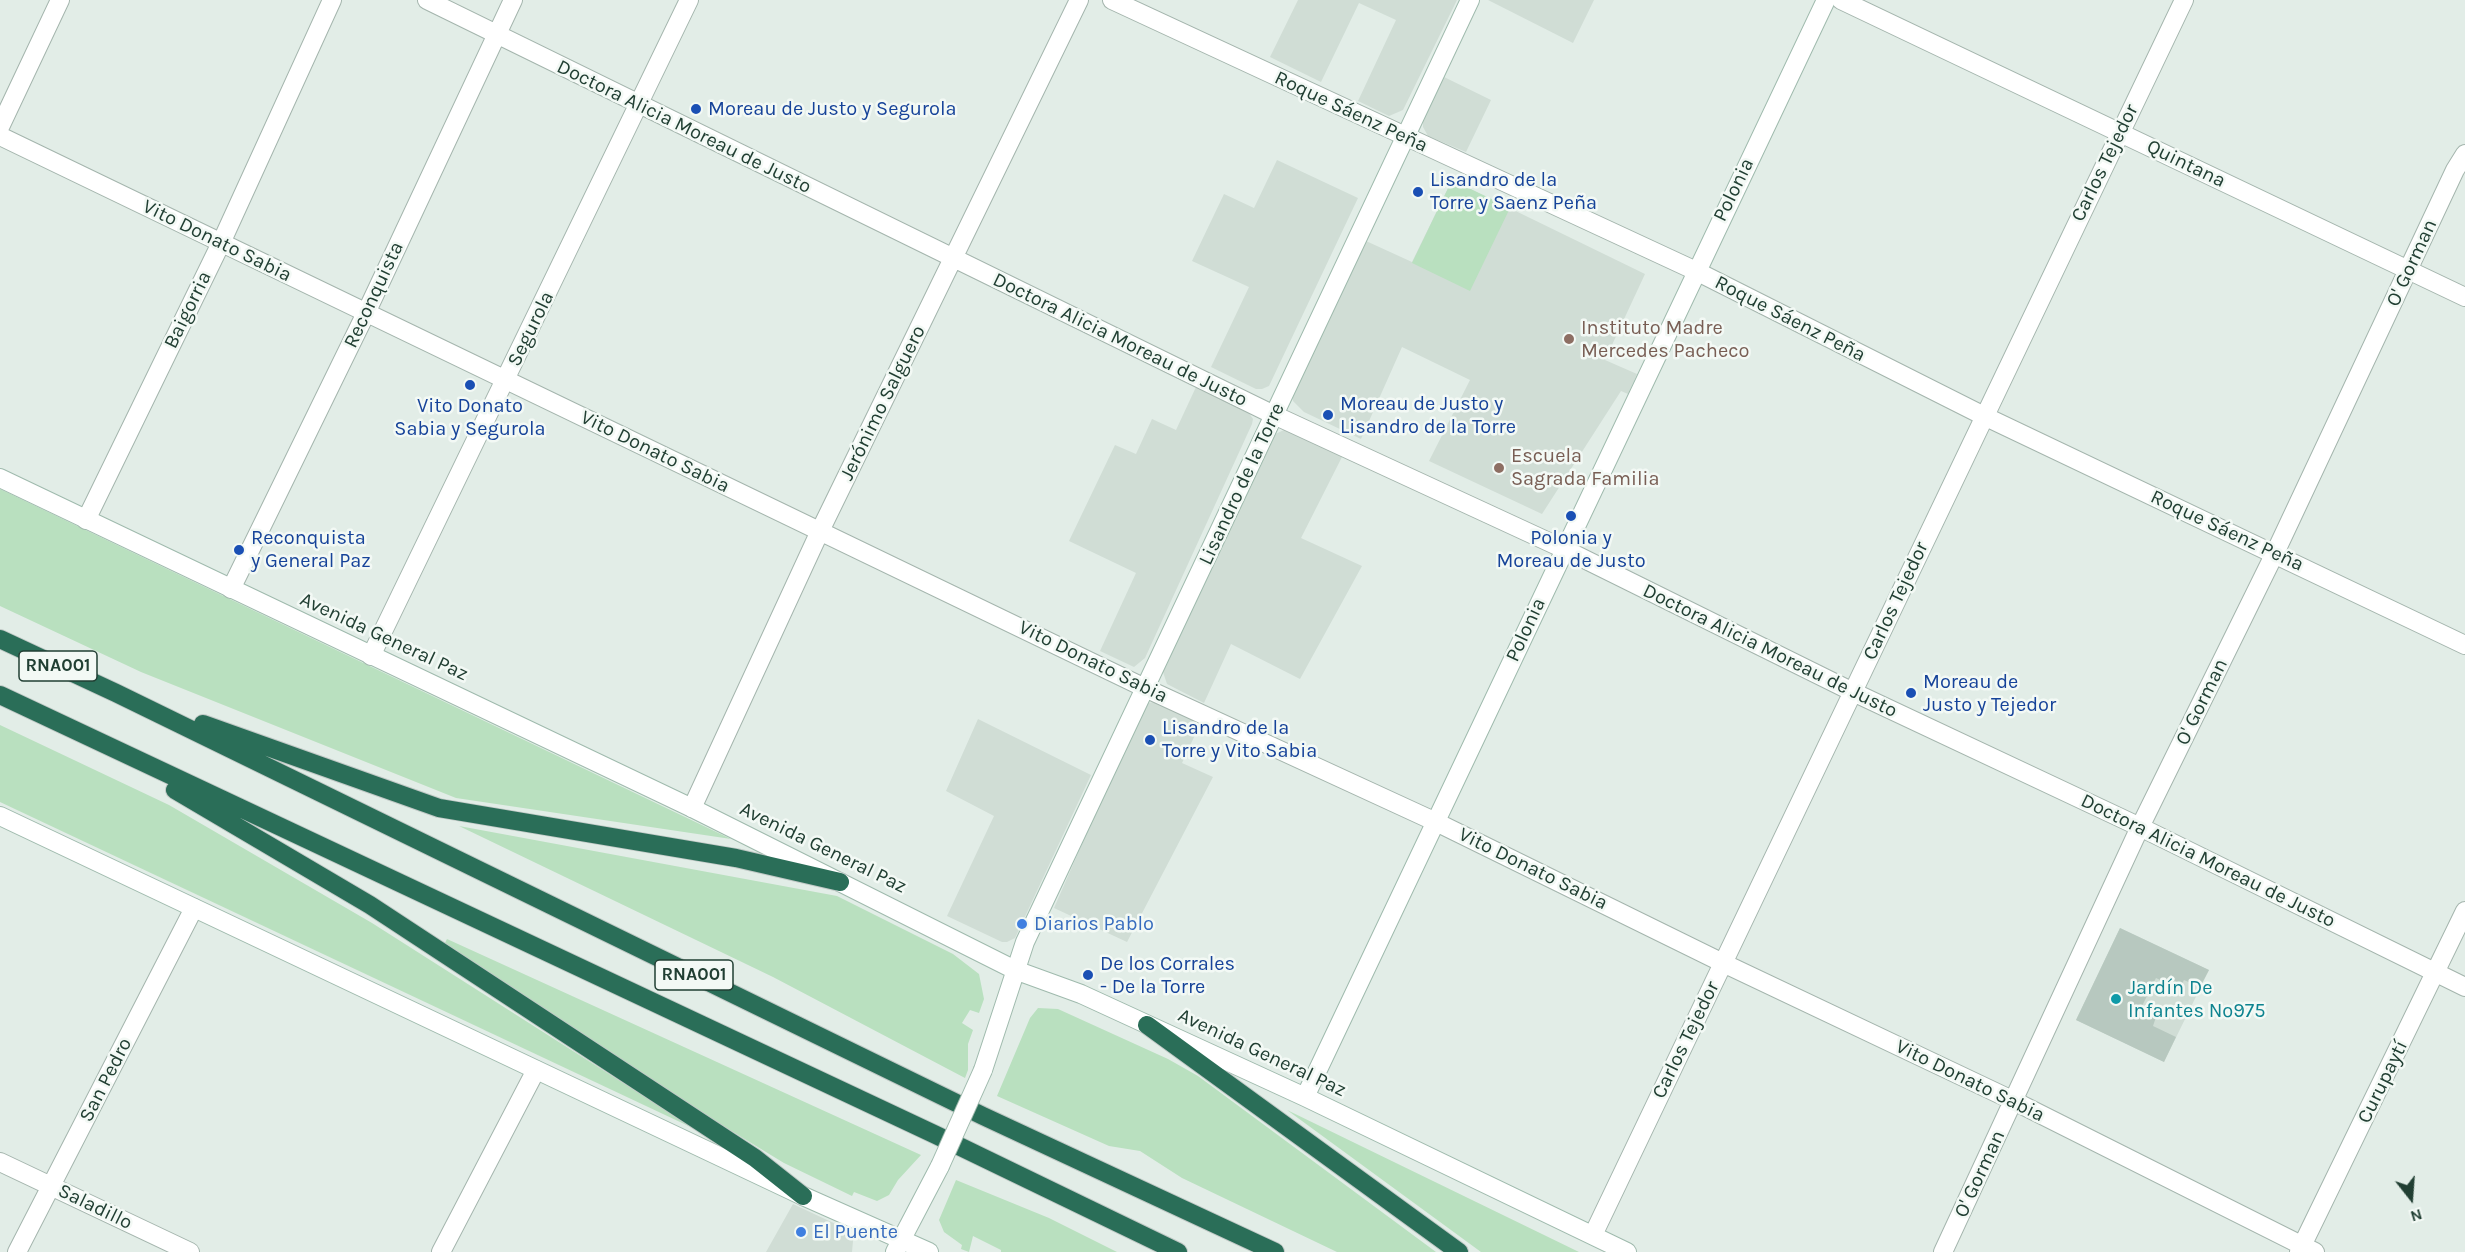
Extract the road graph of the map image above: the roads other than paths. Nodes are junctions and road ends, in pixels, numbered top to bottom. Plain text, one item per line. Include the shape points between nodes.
1 (60, 0) edge
2 (332, 0) edge
3 (427, 0) edge
4 (513, 0) edge
5 (689, 0) edge
6 (1078, 0) edge
7 (1112, 0) edge
8 (1470, 0) edge
9 (1826, 0) edge
10 (1840, 0) edge
11 (2184, 0) edge
12 (496, 34) junction
13 (639, 105) junction
14 (0, 127) edge
15 (2120, 132) junction
16 (0, 136) edge
17 (1407, 138) junction
18 (2465, 154) edge
19 (221, 243) junction
20 (953, 259) junction
21 (2409, 270) junction
22 (1696, 271) junction
23 (2465, 297) edge
24 (366, 313) junction
25 (506, 380) junction
26 (1274, 415) junction
27 (1984, 416) junction
28 (0, 478) edge
29 (86, 520) junction
30 (820, 531) junction
31 (1564, 549) junction
32 (2275, 553) junction
33 (231, 589) junction
34 (0, 639) edge
35 (2465, 645) edge
36 (371, 656) junction
37 (1145, 688) junction
38 (1853, 692) junction
39 (116, 693) junction
40 (0, 695) edge
41 (73, 730) junction
42 (692, 808) junction
43 (0, 816) edge
44 (1436, 822) junction
45 (2140, 827) junction
46 (840, 882) junction
47 (194, 908) junction
48 (2465, 911) edge
49 (1723, 963) junction
50 (1015, 970) junction
51 (2437, 971) junction
52 (2465, 987) edge
53 (1147, 1025) junction
54 (536, 1070) junction
55 (1305, 1097) junction
56 (2014, 1101) junction
57 (0, 1162) edge
58 (52, 1186) junction
59 (803, 1196) junction
60 (1593, 1235) junction
61 (898, 1246) edge
62 (2305, 1250) edge
63 (17, 1252) edge
64 (190, 1252) edge
65 (441, 1252) edge
66 (929, 1252) edge
67 (1178, 1252) edge
68 (1275, 1252) edge
69 (1458, 1252) edge
70 (1628, 1252) edge
71 (1943, 1252) edge

1 - 14 street
2 - 19 street, Baigorria
3 - 12 street, Doctora Alicia Moreau de Justo
4 - 12 street, Reconquista
5 - 13 street, Segurola
6 - 20 street, Jerónimo Salguero
7 - 17 street, Roque Sáenz Peña
8 - 17 street, Lisandro de la Torre
9 - 22 street, Polonia
10 - 15 street, Quintana
11 - 15 street, Carlos Tejedor
12 - 13 street, Doctora Alicia Moreau de Justo
12 - 24 street, Reconquista
13 - 20 street, Doctora Alicia Moreau de Justo
13 - 25 street, Segurola
15 - 21 street, Quintana
15 - 27 street, Carlos Tejedor
16 - 19 street, Vito Donato Sabia
17 - 22 street, Roque Sáenz Peña
17 - 26 street, Lisandro de la Torre
18 - 21 street, O' Gorman
19 - 24 street, Vito Donato Sabia
19 - 29 street, Baigorria
20 - 26 street, Doctora Alicia Moreau de Justo
20 - 30 street, Jerónimo Salguero
21 - 23 street, Quintana
21 - 32 street, O' Gorman
22 - 27 street, Roque Sáenz Peña
22 - 31 street, Polonia
24 - 25 street, Vito Donato Sabia
24 - 33 street, Reconquista
25 - 30 street, Vito Donato Sabia
25 - 36 street, Segurola
26 - 31 street, Doctora Alicia Moreau de Justo
26 - 37 street, Lisandro de la Torre
27 - 32 street, Roque Sáenz Peña
27 - 38 street, Carlos Tejedor
28 - 29 street, Avenida General Paz
29 - 33 street, Avenida General Paz
30 - 37 street, Vito Donato Sabia
30 - 42 street, Jerónimo Salguero
31 - 38 street, Doctora Alicia Moreau de Justo
31 - 44 street, Polonia
32 - 35 street, Roque Sáenz Peña
32 - 45 street, O' Gorman
33 - 36 street, Avenida General Paz
34 - 39 highway, RNA001
36 - 42 street, Avenida General Paz
37 - 44 street, Vito Donato Sabia
37 - 50 street, Lisandro de la Torre
38 - 45 street, Doctora Alicia Moreau de Justo
38 - 49 street, Carlos Tejedor
39 - 46 highway via 438,808 736,858
39 - 68 highway, RNA001 via 983,1116
40 - 41 highway, RNA001
41 - 59 highway via 369,904 754,1158
41 - 67 highway, RNA001
42 - 46 street, Avenida General Paz
43 - 47 street
44 - 49 street, Vito Donato Sabia
44 - 55 street, Polonia
45 - 51 street, Doctora Alicia Moreau de Justo
45 - 56 street, O' Gorman
46 - 50 street, Avenida General Paz
47 - 54 street
47 - 58 street, San Pedro
48 - 51 street, Curupaytí
49 - 56 street, Vito Donato Sabia
49 - 60 street, Carlos Tejedor
50 - 53 street, Avenida General Paz via 1081,994
50 - 61 street, Lisandro de la Torre, bridge via 983,1070 940,1166
51 - 52 street, Doctora Alicia Moreau de Justo
51 - 62 street, Curupaytí
53 - 55 street, Avenida General Paz
53 - 69 highway
54 - 59 street
54 - 65 street
55 - 60 street, Avenida General Paz
56 - 62 street, Vito Donato Sabia
56 - 71 street, O' Gorman
57 - 58 street, Saladillo
58 - 63 street, San Pedro
58 - 64 street, Saladillo
59 - 61 street
60 - 70 street, Avenida General Paz
61 - 66 street

